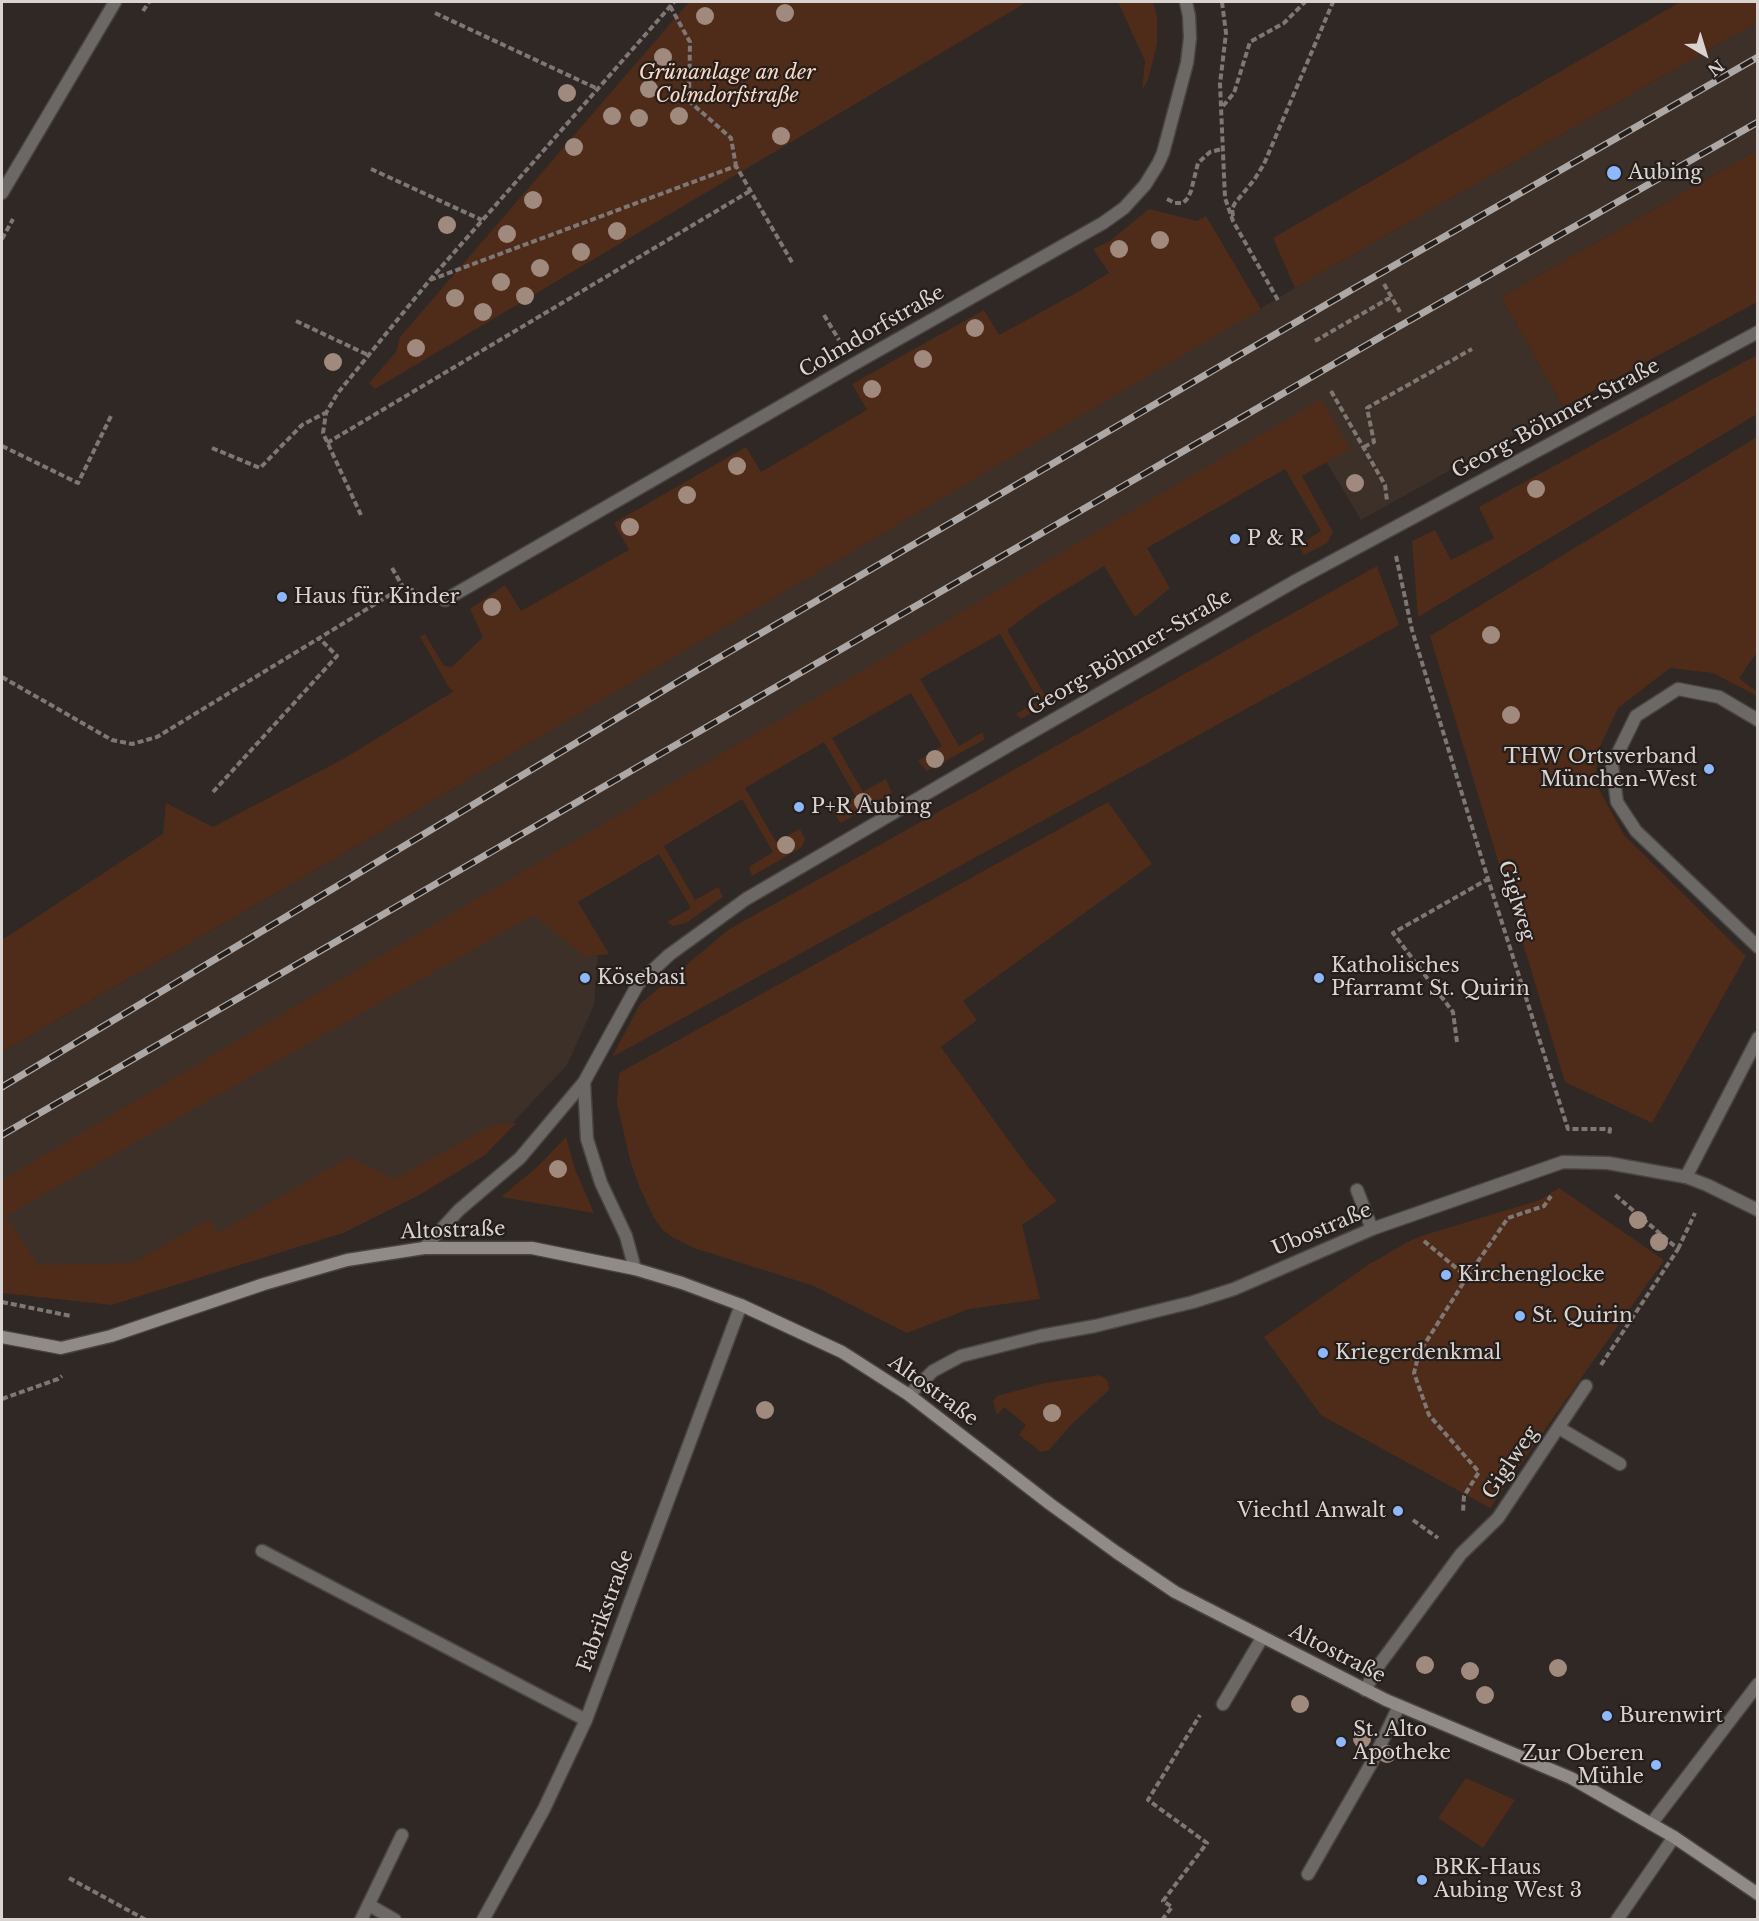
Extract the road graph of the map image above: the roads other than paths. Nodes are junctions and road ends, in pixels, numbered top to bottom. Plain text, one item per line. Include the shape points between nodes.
1 (115, 2) edge
2 (1186, 2) edge
3 (2, 193) edge
4 (1758, 332) edge
5 (444, 600) road end
6 (1758, 720) edge
7 (1758, 947) edge
8 (1758, 1038) edge
9 (584, 1082) junction
10 (1686, 1178) junction
11 (1357, 1190) dead end
12 (1758, 1210) edge
13 (1372, 1229) junction
14 (424, 1248) junction
15 (635, 1269) junction
16 (741, 1305) junction
17 (2, 1336) edge
18 (1586, 1386) road end
19 (909, 1395) junction
20 (1558, 1428) junction
21 (1620, 1464) dead end
22 (262, 1551) dead end
23 (1262, 1638) junction
24 (1758, 1684) edge
25 (1365, 1690) junction
26 (1223, 1704) dead end
27 (1399, 1706) junction
28 (586, 1719) junction
29 (1651, 1824) junction
30 (402, 1835) dead end
31 (1674, 1837) junction
32 (1308, 1874) dead end
33 (1758, 1894) edge
34 (369, 1905) junction
35 (362, 1920) edge
36 (395, 1920) edge
37 (483, 1920) edge
38 (1617, 1920) edge

1 - 3 street
2 - 5 street, Colmdorfstraße via 1190,16 1187,63 1162,153 1151,176 1124,208
4 - 9 street, Georg-Böhmer-Straße via 1216,626 746,899 669,955 638,984
6 - 7 street via 1719,697 1678,689 1636,716 1612,765 1617,802 1636,831
8 - 10 street
9 - 14 street, Georg-Böhmer-Straße via 520,1158 459,1210
9 - 15 street via 587,1138
10 - 12 street, Ubostraße
10 - 13 street, Ubostraße via 1608,1163 1563,1162
11 - 13 street
13 - 19 street, Ubostraße via 1234,1289 1193,1302 961,1356 933,1371
14 - 15 main road, Altostraße via 532,1248
14 - 17 main road, Altostraße via 347,1260 111,1336 61,1348
15 - 16 main road, Altostraße
16 - 19 main road, Altostraße via 842,1352
16 - 28 street, Fabrikstraße
18 - 20 street, Giglweg
19 - 23 main road, Altostraße via 1116,1552 1175,1592
20 - 21 street
20 - 25 street, Giglweg via 1498,1518 1461,1554
22 - 28 street
23 - 25 main road, Altostraße
23 - 26 street
24 - 29 street
25 - 27 main road, Altostraße
27 - 29 main road, Altostraße via 1571,1778
27 - 32 street via 1371,1764
28 - 37 street, Fabrikstraße via 544,1809
29 - 31 main road, Altostraße
30 - 34 street
31 - 33 main road, Altostraße
31 - 38 street
34 - 35 street
34 - 36 street

